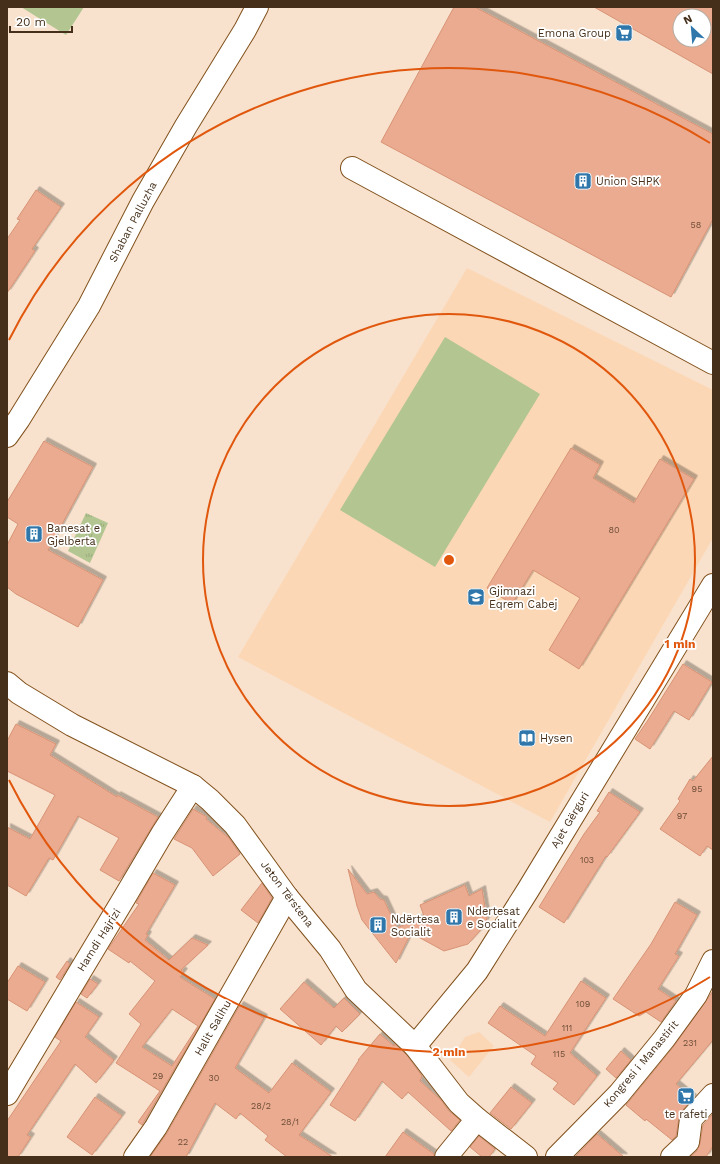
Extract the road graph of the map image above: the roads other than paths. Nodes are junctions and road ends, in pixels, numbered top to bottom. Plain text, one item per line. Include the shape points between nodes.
1 (257, 7) edge
2 (352, 168) dead end
3 (713, 363) edge
4 (7, 436) edge
5 (713, 585) edge
6 (7, 683) edge
7 (193, 786) junction
8 (287, 897) junction
9 (713, 961) edge
10 (415, 1046) junction
11 (7, 1094) edge
12 (713, 1095) edge
13 (477, 1119) junction
14 (135, 1157) edge
15 (446, 1157) edge
16 (526, 1157) edge
17 (557, 1157) edge
18 (672, 1157) edge

1 - 4 street, Shaban Palluzha via 143,201 89,306
2 - 3 street
5 - 10 street, Ajet Gërguri via 477,971
6 - 7 street, Jeton Tërstena via 72,725
7 - 8 street, Jeton Tërstena via 235,825
7 - 11 street, Hamdi Hajrizi
8 - 10 street, Jeton Tërstena via 330,949 356,990
8 - 14 street, Halit Salihu via 156,1127
9 - 17 street, Kongresi i Manastirit via 696,995 664,1038 619,1094
10 - 13 street, Jeton Tërstena via 459,1103
12 - 18 street via 691,1119 688,1142
13 - 15 street
13 - 16 street, Jeton Tërstena

